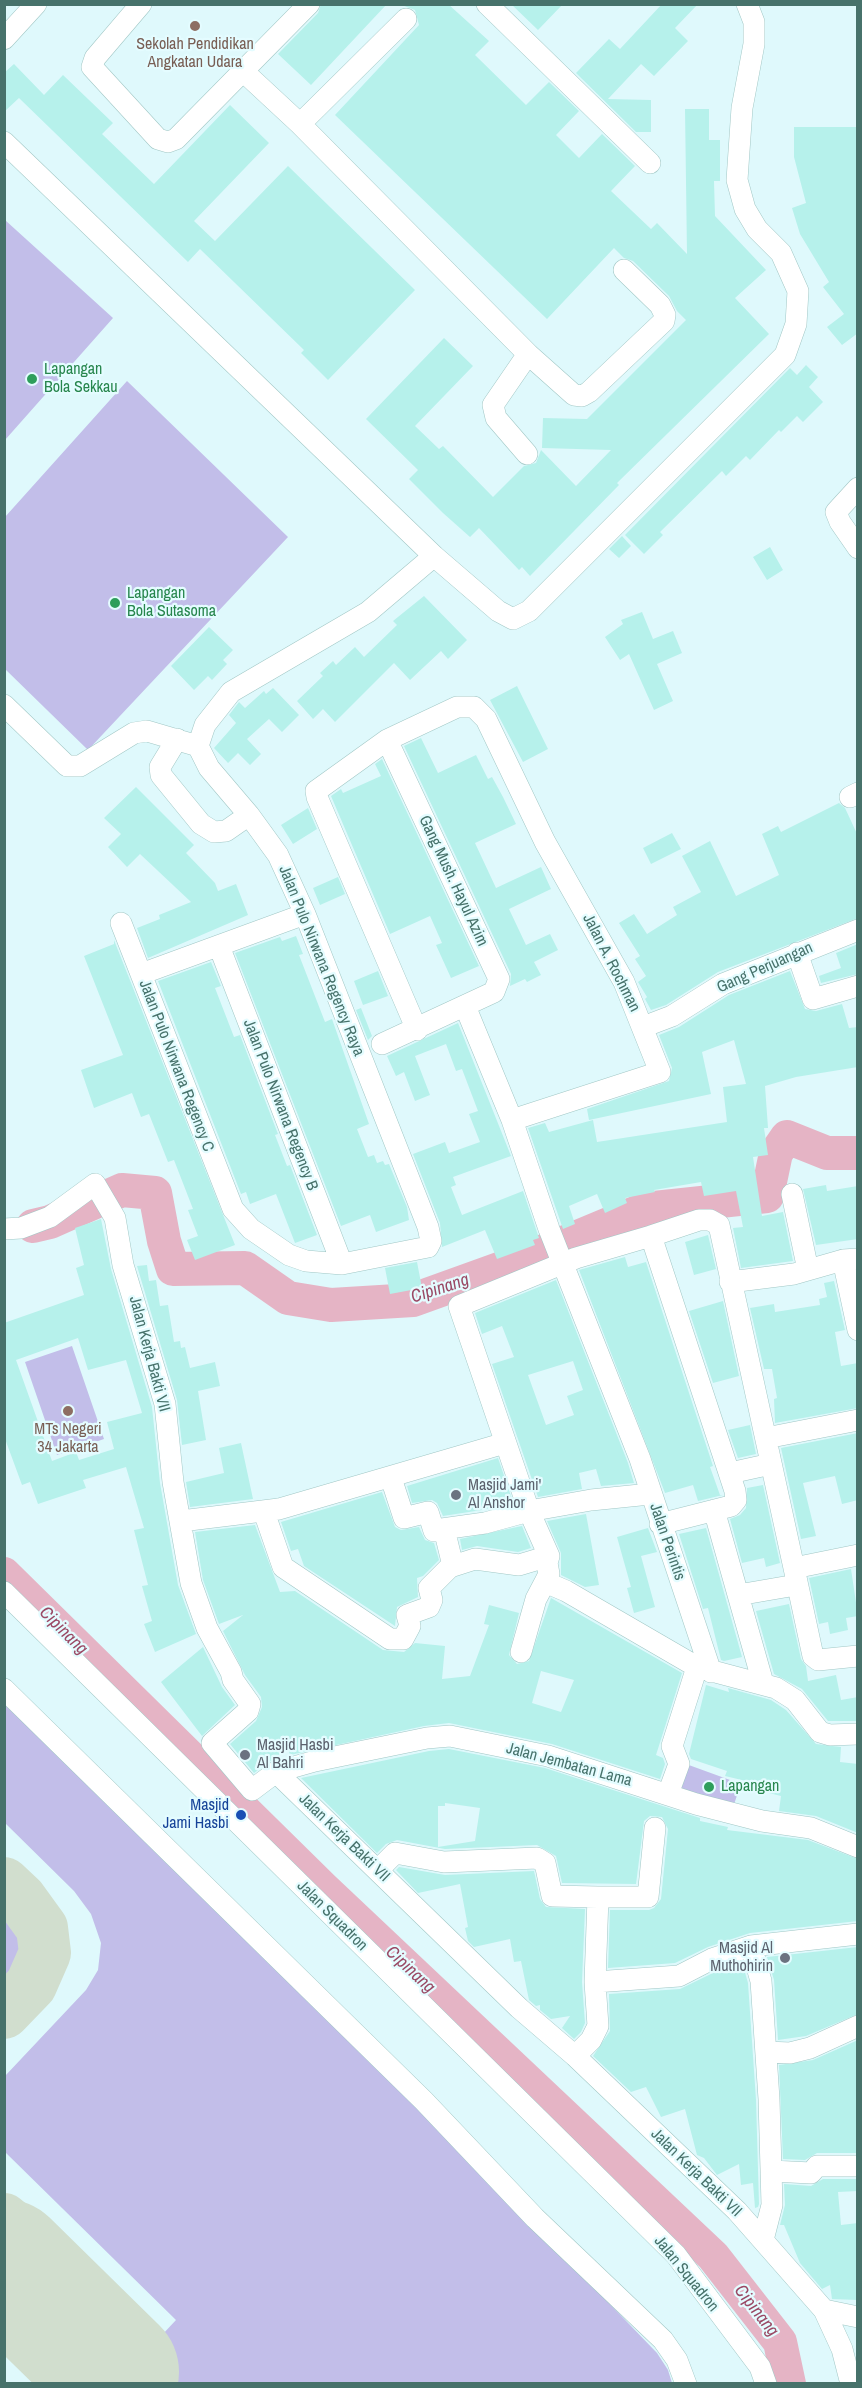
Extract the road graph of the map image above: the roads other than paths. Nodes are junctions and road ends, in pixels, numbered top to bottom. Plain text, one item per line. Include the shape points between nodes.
1 (36, 4) edge
2 (141, 4) edge
3 (309, 4) edge
4 (487, 4) edge
5 (747, 4) edge
6 (406, 19) dead end
7 (4, 39) edge
8 (244, 72) junction
9 (300, 124) junction
10 (4, 142) edge
11 (650, 163) dead end
12 (624, 270) dead end
13 (528, 354) junction
14 (527, 454) dead end
15 (858, 488) edge
16 (858, 548) edge
17 (434, 556) junction
18 (4, 705) edge
19 (177, 739) junction
20 (387, 740) junction
21 (198, 746) junction
22 (249, 815) junction
23 (305, 914) junction
24 (121, 923) dead end
25 (858, 930) edge
26 (219, 946) junction
27 (798, 953) junction
28 (141, 974) junction
29 (858, 986) edge
30 (465, 1006) junction
31 (649, 1025) junction
32 (417, 1030) junction
33 (382, 1044) dead end
34 (512, 1120) junction
35 (792, 1194) dead end
36 (232, 1209) joint
37 (4, 1229) edge
38 (651, 1236) junction
39 (850, 1260) edge
40 (562, 1261) junction
41 (342, 1264) junction
42 (808, 1270) junction
43 (730, 1282) junction
44 (858, 1330) edge
45 (858, 1420) edge
46 (766, 1438) junction
47 (506, 1443) junction
48 (771, 1464) junction
49 (730, 1473) junction
50 (391, 1478) junction
51 (650, 1494) junction
52 (714, 1510) junction
53 (529, 1511) junction
54 (264, 1512) junction
55 (181, 1521) junction
56 (660, 1524) junction
57 (442, 1529) junction
58 (858, 1555) edge
59 (549, 1556) junction
60 (453, 1566) junction
61 (795, 1577) junction
62 (545, 1582) junction
63 (4, 1592) edge
64 (738, 1595) junction
65 (521, 1652) dead end
66 (858, 1656) edge
67 (704, 1670) junction
68 (763, 1683) junction
69 (4, 1689) edge
70 (858, 1734) edge
71 (276, 1772) junction
72 (668, 1794) junction
73 (655, 1828) dead end
74 (858, 1847) edge
75 (378, 1870) junction
76 (598, 1897) junction
77 (858, 1934) edge
78 (751, 1946) junction
79 (595, 1982) junction
80 (858, 2026) edge
81 (766, 2052) junction
82 (574, 2056) junction
83 (858, 2166) edge
84 (771, 2171) junction
85 (764, 2240) junction
86 (824, 2310) junction
87 (858, 2317) edge
88 (686, 2384) edge
89 (766, 2384) edge
90 (852, 2384) edge

1 - 7 street
2 - 8 street via 95,58 92,67 158,139 176,139
3 - 8 street
4 - 11 street
5 - 17 street via 754,22 754,44 742,108 737,180 745,209 757,229 781,253 798,291 796,324 785,355 522,616 513,619 498,611
6 - 9 street
8 - 9 street
9 - 13 street
10 - 17 street
12 - 13 street via 660,305 664,321 586,394 574,395
13 - 14 street via 493,405 496,418
15 - 16 street via 836,512
17 - 21 street via 368,612 231,692 205,725
18 - 19 street via 67,766 80,766 134,733 147,731
19 - 21 street
19 - 22 street via 160,767 161,775 201,824 214,832 226,831
20 - 30 street, Gang Mush. Hayul Azim via 499,979 494,992
20 - 31 street, Jalan A. Rochman via 457,707 474,707 486,718 545,842
20 - 32 street via 316,791
21 - 22 street, Jalan Pulo Nirwana Regency Raya via 209,768
22 - 23 street, Jalan Pulo Nirwana Regency Raya via 278,855
23 - 26 street
23 - 41 street, Jalan Pulo Nirwana Regency Raya via 431,1241 424,1249
24 - 28 street, Jalan Pulo Nirwana Regency C
25 - 27 street, Gang Perjuangan
26 - 28 street
26 - 41 street, Jalan Pulo Nirwana Regency B
27 - 29 street via 813,999
27 - 31 street, Gang Perjuangan via 723,984 672,1016
28 - 36 street, Jalan Pulo Nirwana Regency C
30 - 32 street
30 - 34 street
31 - 34 street, Jalan A. Rochman via 660,1072
32 - 33 street
34 - 40 street
35 - 42 street
36 - 41 street, Jalan Pulo Nirwana Regency Raya via 289,1255 306,1261
37 - 55 street, Jalan Kerja Bakti VII via 43,1220 97,1184 115,1218 123,1265 160,1382
38 - 40 street
38 - 43 street via 699,1220 715,1221
38 - 49 street
39 - 42 street
39 - 44 street
40 - 47 street via 459,1306
40 - 51 street
42 - 43 street
43 - 46 street
45 - 46 street
46 - 48 street
47 - 50 street
47 - 53 street
48 - 49 street
48 - 61 street
49 - 52 street via 735,1500 731,1506
50 - 54 street
50 - 57 street via 404,1518 428,1512 434,1531
51 - 53 street, Jalan Perintis
51 - 56 street, Jalan Perintis
52 - 56 street
52 - 64 street
53 - 57 street, Jalan Perintis
53 - 59 street
54 - 55 street
54 - 60 street via 283,1567 396,1641 410,1630 407,1615 429,1607 429,1588
55 - 71 street, Jalan Kerja Bakti VII via 191,1583 203,1619 233,1680 250,1704 248,1711 212,1743 252,1790
56 - 67 street, Jalan Perintis
57 - 60 street
58 - 61 street
59 - 60 street via 519,1565 478,1558
59 - 62 street
61 - 64 street
61 - 66 street via 813,1656 818,1660
62 - 65 street
62 - 67 street
63 - 89 street, Jalan Squadron via 676,2255 760,2367
64 - 68 street
67 - 68 street
67 - 72 street via 672,1746 679,1764
68 - 70 street via 795,1700 820,1732
69 - 88 street via 663,2340 677,2360
71 - 72 street, Jalan Jembatan Lama via 366,1750 450,1736 548,1756
71 - 75 street, Jalan Kerja Bakti VII
72 - 74 street, Jalan Jembatan Lama via 762,1821 811,1828
73 - 76 street via 648,1897
75 - 76 street via 395,1853 444,1862 537,1858 544,1863 552,1896
75 - 82 street, Jalan Kerja Bakti VII via 519,2008
76 - 79 street
77 - 78 street
78 - 79 street via 679,1976
78 - 81 street via 761,1981
79 - 82 street via 598,2026 591,2040
80 - 81 street via 800,2051
81 - 84 street
82 - 85 street, Jalan Kerja Bakti VII
83 - 84 street via 817,2166 811,2173
84 - 85 street via 772,2205
85 - 86 street, Jalan Kerja Bakti VII
86 - 87 street
86 - 90 street, Jalan Kerja Bakti VII via 842,2349

